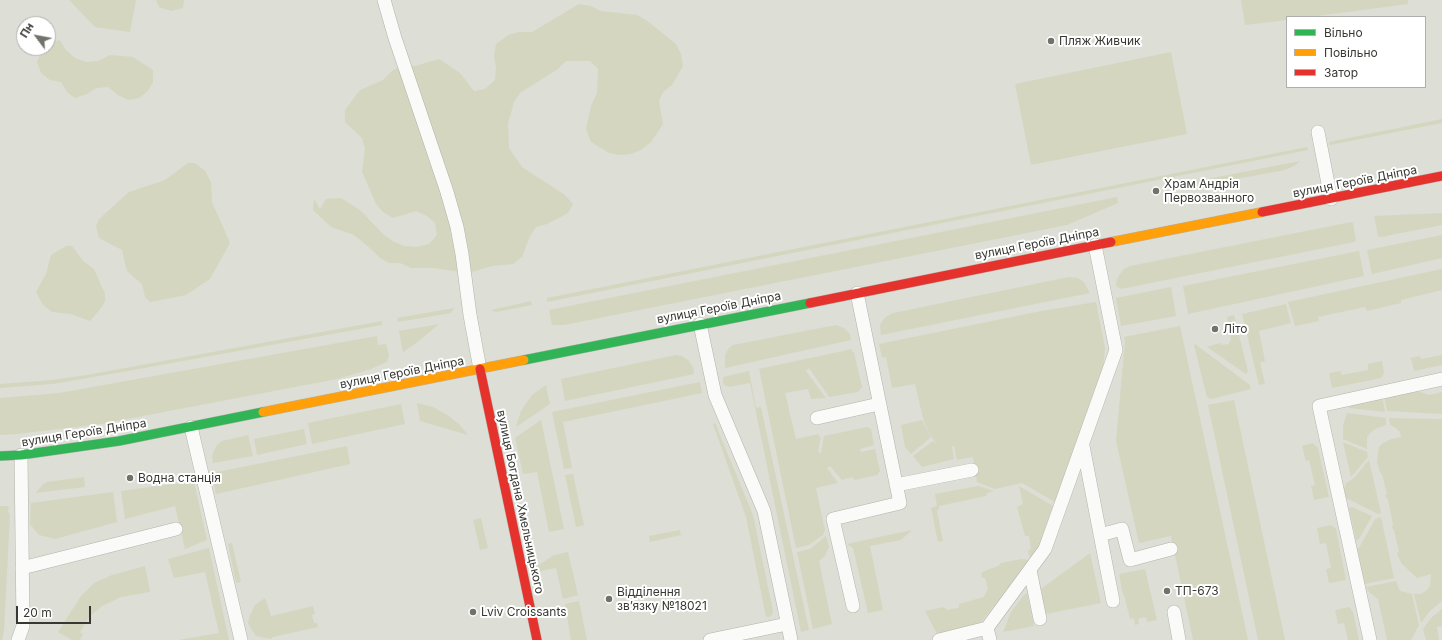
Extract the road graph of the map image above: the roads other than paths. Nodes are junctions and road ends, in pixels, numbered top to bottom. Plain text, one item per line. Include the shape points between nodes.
1 (384, 0) edge
2 (1318, 132) dead end
3 (1442, 176) edge
4 (1331, 199) junction
5 (1095, 245) junction
6 (857, 293) junction
7 (700, 324) junction
8 (480, 369) junction
9 (1442, 379) edge
10 (879, 404) junction
11 (817, 418) dead end
12 (191, 427) junction
13 (1083, 444) junction
14 (21, 455) junction
15 (0, 456) edge
16 (972, 470) dead end
17 (896, 485) junction
18 (176, 529) dead end
19 (1100, 535) junction
20 (1171, 549) dead end
21 (22, 568) junction
22 (1030, 570) junction
23 (1113, 601) dead end
24 (853, 606) dead end
25 (1174, 612) dead end
26 (1040, 619) dead end
27 (788, 624) junction
28 (988, 634) edge
29 (18, 640) edge
30 (241, 640) edge
31 (537, 640) edge
32 (710, 640) edge
33 (791, 640) edge
34 (939, 640) edge
35 (1180, 640) edge
36 (1370, 640) edge

1 - 8 lane via 394,38 457,227
2 - 4 lane
3 - 4 main road, вулиця Героїв Дніпра
4 - 5 main road, вулиця Героїв Дніпра
5 - 6 main road, вулиця Героїв Дніпра
5 - 13 lane via 1116,350
6 - 7 main road, вулиця Героїв Дніпра
6 - 10 lane
7 - 8 main road, вулиця Героїв Дніпра
7 - 27 lane via 715,395 764,511
8 - 12 main road, вулиця Героїв Дніпра
8 - 31 main road, вулиця Богдана Хмельницького
9 - 36 lane via 1319,406
10 - 11 lane
10 - 17 lane
12 - 14 main road, вулиця Героїв Дніпра via 119,441
12 - 30 lane
13 - 19 lane
13 - 22 lane via 1045,549
14 - 15 main road, вулиця Героїв Дніпра
14 - 21 lane
16 - 17 lane
17 - 24 lane via 900,503 833,519
18 - 21 lane
19 - 20 lane via 1122,529 1130,560
19 - 23 lane
21 - 29 lane via 23,626
22 - 26 lane
22 - 28 lane
25 - 35 lane
27 - 32 lane
27 - 33 lane
28 - 34 lane

